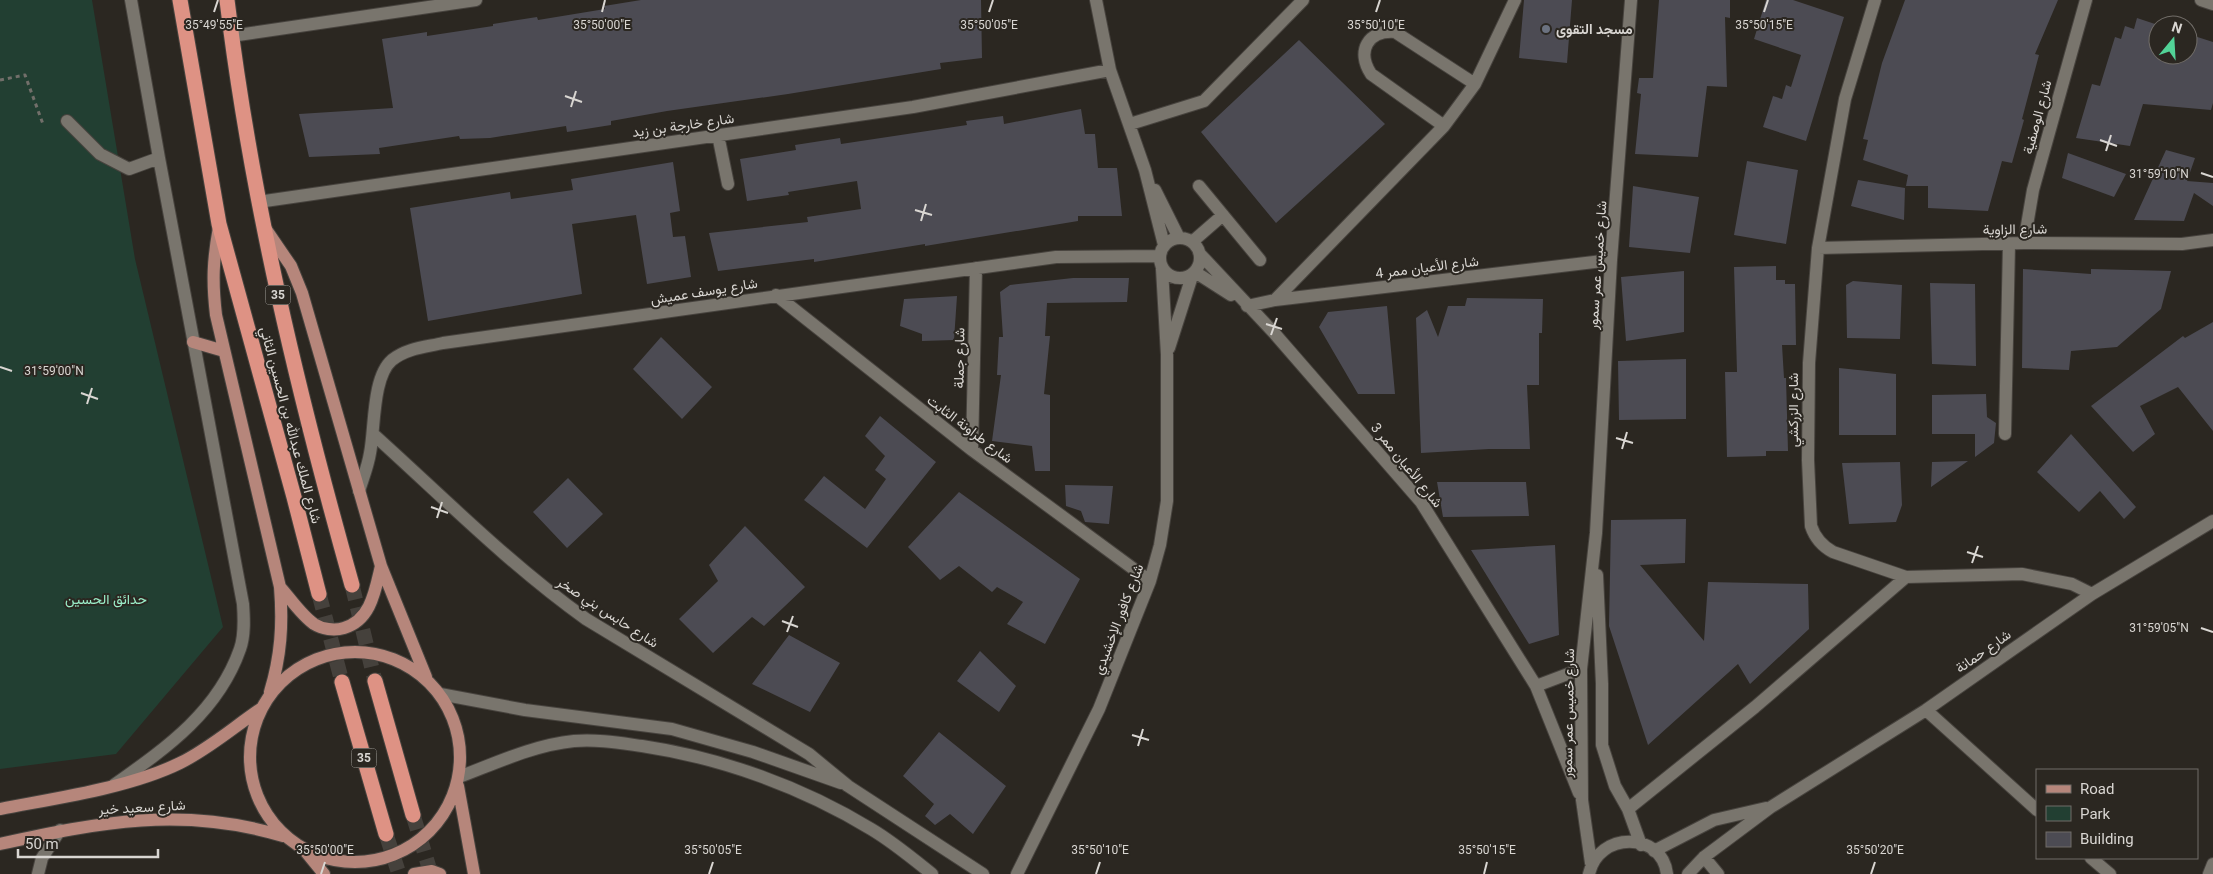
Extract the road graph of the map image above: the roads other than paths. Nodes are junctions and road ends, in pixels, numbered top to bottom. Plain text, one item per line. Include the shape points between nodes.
1 (131, 0) edge
2 (180, 0) edge
3 (227, 0) edge
4 (476, 0) edge
5 (1303, 0) edge
6 (1515, 0) edge
7 (1631, 0) edge
8 (1875, 0) edge
9 (2086, 0) edge
10 (2201, 0) edge
11 (1100, 2) edge
12 (2213, 4) edge
13 (231, 36) junction
14 (1110, 70) junction
15 (1475, 84) junction
16 (67, 121) dead end
17 (1130, 124) junction
18 (1444, 126) junction
19 (718, 135) junction
20 (159, 158) junction
21 (1145, 170) junction
22 (728, 184) dead end
23 (1199, 186) dead end
24 (258, 202) junction
25 (1223, 215) junction
26 (262, 223) junction
27 (219, 224) junction
28 (1179, 238) junction
29 (2213, 240) edge
30 (1192, 242) junction
31 (2024, 243) junction
32 (2009, 244) junction
33 (1818, 248) junction
34 (1161, 251) junction
35 (1200, 254) junction
36 (1260, 260) dead end
37 (1611, 260) junction
38 (976, 268) junction
39 (1162, 269) junction
40 (1194, 272) junction
41 (776, 295) junction
42 (1275, 300) junction
43 (1247, 306) junction
44 (193, 342) junction
45 (224, 350) junction
46 (1167, 355) junction
47 (373, 434) junction
48 (2005, 434) dead end
49 (972, 450) junction
50 (359, 491) junction
51 (2213, 521) edge
52 (1596, 533) junction
53 (381, 566) junction
54 (1906, 577) junction
55 (1150, 581) junction
56 (352, 585) tunnel mouth
57 (280, 587) junction
58 (318, 594) tunnel mouth
59 (2092, 594) junction
60 (1581, 669) junction
61 (427, 680) junction
62 (376, 681) tunnel mouth
63 (342, 682) tunnel mouth
64 (1536, 686) junction
65 (440, 694) junction
66 (265, 702) junction
67 (1926, 710) junction
68 (458, 781) junction
69 (114, 785) junction
70 (848, 786) junction
71 (1582, 800) junction
72 (1771, 807) junction
73 (0, 809) edge
74 (2036, 809) edge
75 (1628, 810) junction
76 (413, 815) tunnel mouth
77 (60, 830) junction
78 (386, 834) tunnel mouth
79 (286, 836) junction
80 (0, 844) edge
81 (1641, 845) junction
82 (305, 850) junction
83 (1654, 851) junction
84 (1704, 857) junction
85 (2093, 859) edge
86 (2213, 864) edge
87 (1590, 869) edge
88 (38, 874) edge
89 (324, 874) edge
90 (414, 874) edge
91 (440, 874) edge
92 (474, 874) edge
93 (932, 874) edge
94 (983, 874) edge
95 (1017, 874) edge
96 (1667, 874) edge
97 (1688, 874) edge
98 (1718, 874) edge
99 (2110, 874) edge
100 (2209, 874) edge

1 - 20 street
2 - 27 highway, شارع الملك عبدالله بن الحسين الثاني
3 - 13 highway, شارع الملك عبدالله بن الحسين الثاني / 35
4 - 13 street
5 - 17 street via 1204,101
6 - 15 street
7 - 37 street, شارع خميس عمر سمور
8 - 33 street, شارع الزركشي via 1845,98
9 - 31 street, شارع الوصفية via 2033,190
10 - 12 street
11 - 14 street
13 - 24 highway, شارع الملك عبدالله بن الحسين الثاني / 35
14 - 17 street
14 - 19 street, شارع خارجة بن زيد via 913,107
15 - 18 street
15 - 18 street via 1396,32 1384,31 1367,44 1363,54 1371,74
16 - 20 street via 100,154 129,169
17 - 21 street
18 - 42 street
19 - 22 street
19 - 24 street, شارع خارجة بن زيد
20 - 44 street
21 - 28 street
21 - 34 street
23 - 25 street
24 - 26 highway, شارع الملك عبدالله بن الحسين الثاني / 35
25 - 30 street
25 - 36 street
26 - 50 main road via 280,247 302,292
26 - 56 highway, شارع الملك عبدالله بن الحسين الثاني / 35 via 320,470
27 - 45 main road via 212,280
27 - 58 highway, شارع الملك عبدالله بن الحسين الثاني
28 - 30 street
28 - 34 street via 1170,240
29 - 31 street, شارع الزاوية via 2182,244
30 - 35 street
31 - 32 street, شارع الزاوية
32 - 33 street, شارع الزاوية
32 - 48 street
33 - 54 street, شارع الزركشي via 1809,363 1808,460 1812,526 1820,542 1833,552
34 - 38 street, شارع يوسف عميش via 1056,257
34 - 39 street
35 - 40 street via 1200,263
35 - 43 street, شارع الأعيان ممر 3
37 - 42 street, شارع الأعيان ممر 4
37 - 52 street, شارع خميس عمر سمور
38 - 41 street, شارع يوسف عميش
38 - 49 street, شارع جملة
39 - 40 street via 1177,278 1186,278
39 - 46 street, شارع كافور الإخشيدي
40 - 43 street, شارع الأعيان ممر 3
40 - 46 street, شارع كافور الإخشيدي
41 - 47 street, شارع يوسف عميش via 444,343 401,354 390,362 383,374
41 - 49 street, شارع طراونة الثابت
42 - 43 street, شارع الأعيان ممر 4
43 - 64 street, شارع الأعيان ممر 3 via 1421,502
44 - 45 main road
44 - 69 street via 243,604 241,648 208,708 175,740
45 - 57 main road
46 - 55 street, شارع كافور الإخشيدي via 1167,501
47 - 50 street, شارع يوسف عميش
47 - 70 street, شارع حابس بني صخر via 554,597 802,749
49 - 55 street, شارع طراونة الثابت
50 - 53 main road
51 - 59 street, شارع حمانة
52 - 60 street, شارع خميس عمر سمور
52 - 75 street, شارع خميس عمر سمور via 1602,745 1615,786
53 - 57 main road via 365,616 340,629 331,630 314,624
53 - 61 main road
54 - 59 street, شارع الزركشي via 2022,574 2072,584
54 - 75 street via 1755,707
55 - 95 street, شارع كافور الإخشيدي via 1099,709
57 - 66 main road via 283,620 280,648
59 - 67 street, شارع حمانة
60 - 64 street
60 - 71 street, شارع خميس عمر سمور
61 - 65 main road
61 - 66 main road via 393,658 374,653 340,653 297,669 281,681
62 - 76 highway, 35
63 - 78 highway, 35
64 - 71 street, شارع الأعيان ممر 3
65 - 68 main road via 458,733
65 - 70 street, شارع حابس بني صخر via 525,710 672,729 753,752
66 - 69 main road, شارع سعيد خير via 180,763
66 - 79 main road via 254,724 250,742 251,776 264,809
67 - 72 street, شارع حمانة
67 - 74 street
68 - 82 main road via 449,806 435,826 418,842 397,854 374,861 350,862 327,859
68 - 92 main road
68 - 93 street via 538,748 576,741 618,743 685,754 788,787 838,810 872,830
69 - 73 main road, شارع سعيد خير
70 - 94 street, شارع حابس بني صخر
71 - 87 street, شارع خميس عمر سمور
72 - 83 street, شارع حمانة via 1714,820
72 - 84 street, شارع حمانة
75 - 81 street, شارع خميس عمر سمور
77 - 79 main road, شارع سعيد خير via 115,821 188,820 239,824
77 - 80 main road, شارع سعيد خير
77 - 88 street via 42,858
79 - 82 main road
81 - 83 street
81 - 87 street via 1631,841 1608,846
82 - 89 main road
83 - 96 street via 1662,859
84 - 97 street, شارع حمانة
84 - 98 street
85 - 99 street
86 - 100 street
90 - 91 main road via 432,871

